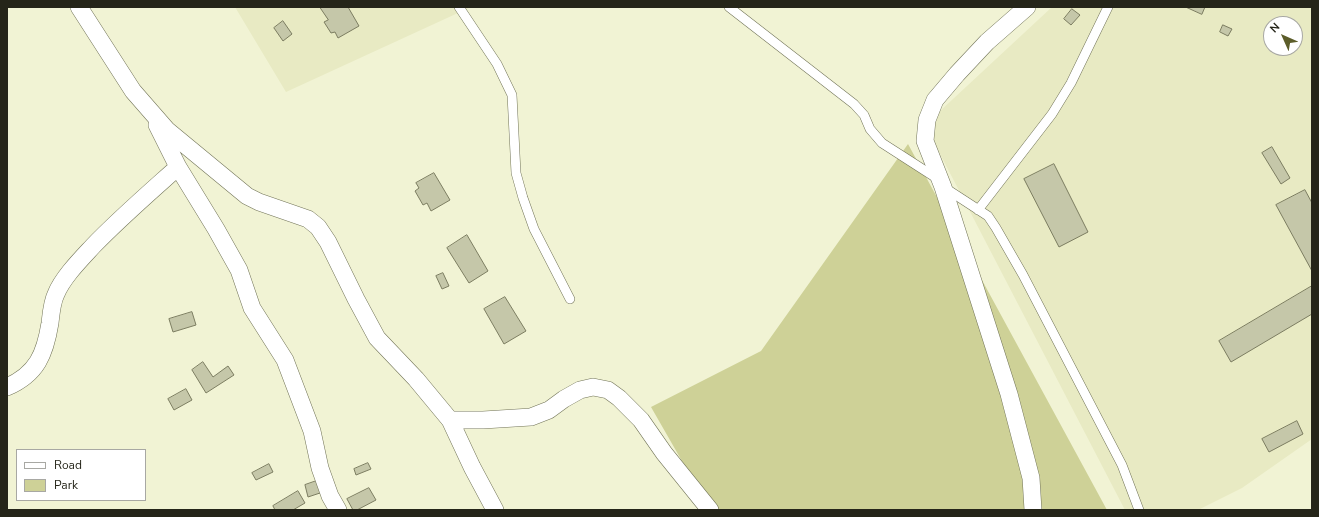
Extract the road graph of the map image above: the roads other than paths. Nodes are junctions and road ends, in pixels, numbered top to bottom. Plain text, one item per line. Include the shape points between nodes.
1 (79, 7) edge
2 (460, 7) edge
3 (729, 7) edge
4 (1027, 7) edge
5 (1108, 7) edge
6 (150, 111) junction
7 (178, 167) junction
8 (941, 184) junction
9 (978, 210) junction
10 (570, 299) dead end
11 (7, 387) edge
12 (450, 420) junction
13 (338, 510) edge
14 (495, 510) edge
15 (710, 510) edge
16 (1033, 510) edge
17 (1139, 510) edge

1 - 6 street via 133,91
2 - 10 lane via 497,64 512,95 516,173 534,229
3 - 8 lane via 854,104 882,143
4 - 8 street via 987,42 935,100 927,120 925,141
5 - 9 lane via 1071,84 1052,114
6 - 7 street
6 - 12 street via 167,130 247,196 308,219 318,227 377,338
7 - 11 street via 118,220 75,264 56,294 47,344 41,357 30,373
7 - 13 street via 239,270 252,308 285,360 312,432 320,468
8 - 9 lane
8 - 16 street via 1009,394 1031,478
9 - 17 lane via 988,216 1023,275 1122,465
12 - 14 street
12 - 15 street via 531,417 549,410 580,390 593,387 608,390 620,398 641,420

